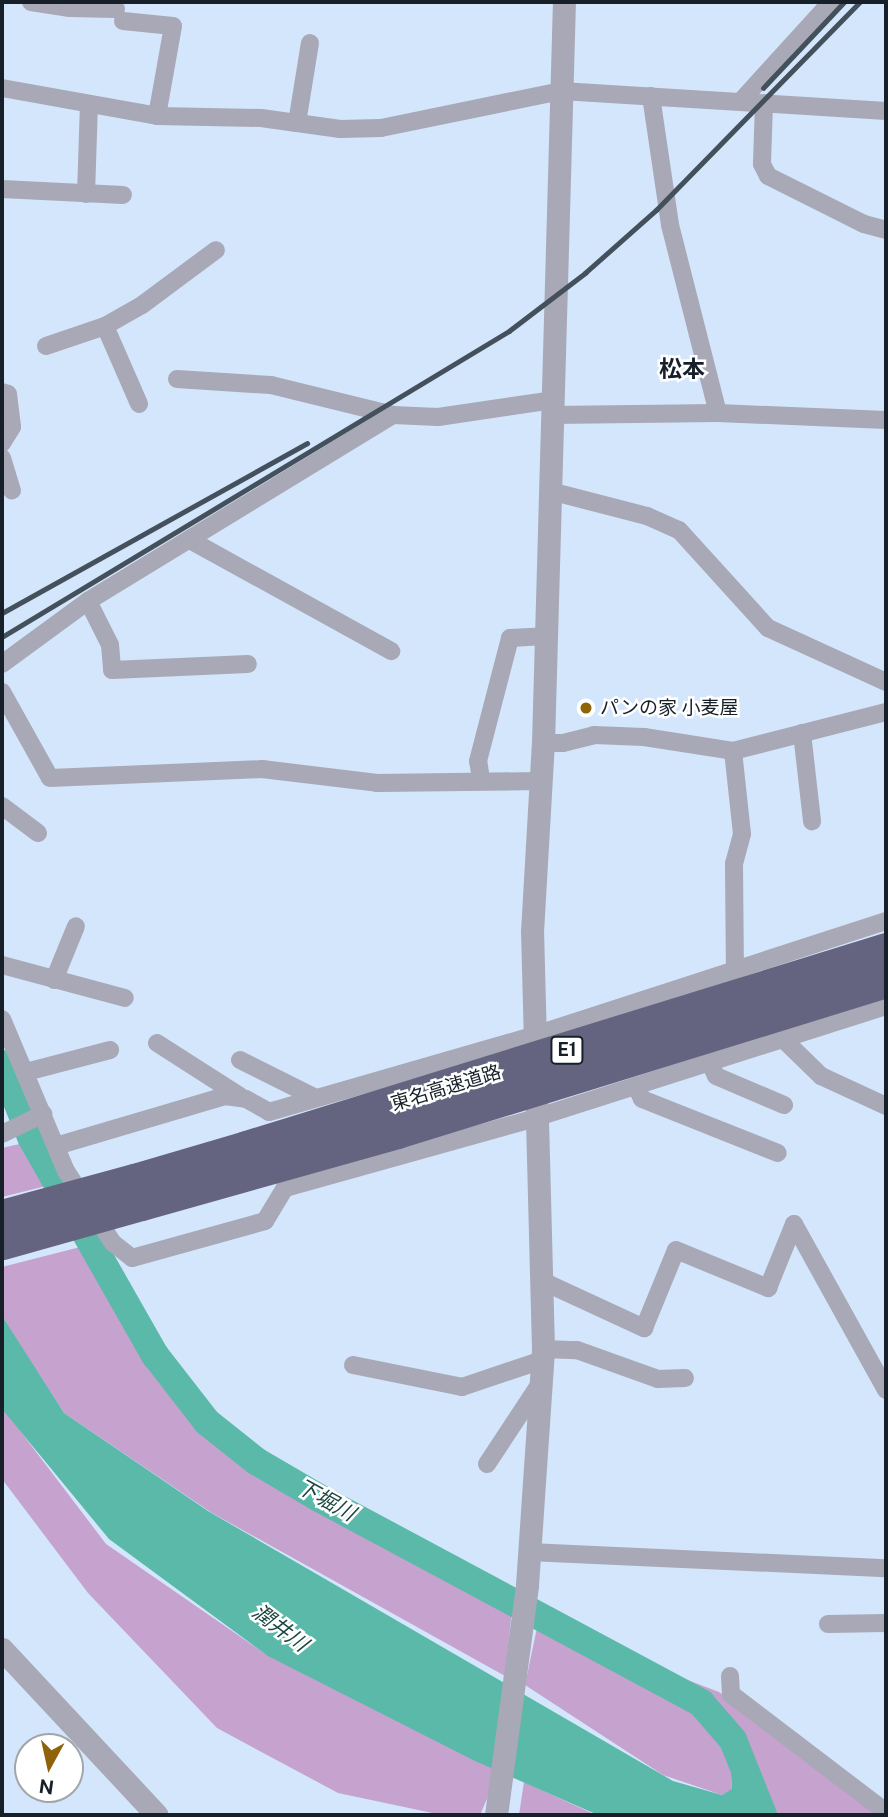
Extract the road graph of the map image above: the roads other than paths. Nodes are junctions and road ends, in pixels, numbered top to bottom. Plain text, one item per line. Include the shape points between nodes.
1 (31, 2) edge
2 (564, 2) edge
3 (831, 2) edge
4 (310, 43) dead end
5 (2, 88) edge
6 (561, 90) junction
7 (651, 96) junction
8 (741, 101) junction
9 (764, 103) junction
10 (89, 104) junction
11 (886, 111) edge
12 (157, 116) junction
13 (297, 123) junction
14 (2, 189) edge
15 (86, 194) junction
16 (123, 195) dead end
17 (886, 230) edge
18 (216, 250) dead end
19 (105, 326) junction
20 (46, 346) dead end
21 (177, 379) dead end
22 (2, 392) edge
23 (139, 404) dead end
24 (552, 407) junction
25 (718, 413) junction
26 (393, 415) junction
27 (886, 421) edge
28 (2, 443) edge
29 (2, 458) edge
30 (12, 490) dead end
31 (550, 491) junction
32 (190, 540) junction
33 (88, 601) junction
34 (546, 636) junction
35 (391, 651) dead end
36 (2, 664) edge
37 (248, 664) dead end
38 (886, 682) edge
39 (2, 692) edge
40 (886, 712) edge
41 (802, 733) junction
42 (543, 743) junction
43 (733, 751) junction
44 (481, 779) junction
45 (541, 781) junction
46 (2, 806) edge
47 (812, 821) dead end
48 (38, 833) dead end
49 (886, 920) edge
50 (76, 926) dead end
51 (886, 949) edge
52 (2, 965) edge
53 (735, 970) junction
54 (54, 980) junction
55 (886, 981) edge
56 (125, 998) dead end
57 (886, 1006) edge
58 (2, 1019) edge
59 (535, 1035) junction
60 (784, 1040) junction
61 (157, 1043) dead end
62 (110, 1050) dead end
63 (240, 1060) dead end
64 (710, 1063) junction
65 (26, 1072) junction
66 (636, 1086) junction
67 (316, 1098) junction
68 (246, 1100) junction
69 (784, 1105) dead end
70 (886, 1107) edge
71 (40, 1116) junction
72 (535, 1118) junction
73 (2, 1134) edge
74 (56, 1146) junction
75 (778, 1153) dead end
76 (251, 1160) junction
77 (138, 1192) junction
78 (2, 1216) edge
79 (2, 1243) edge
80 (540, 1280) junction
81 (542, 1363) junction
82 (353, 1365) dead end
83 (685, 1378) dead end
84 (886, 1390) edge
85 (487, 1464) dead end
86 (529, 1552) junction
87 (886, 1568) edge
88 (886, 1623) edge
89 (828, 1624) dead end
90 (2, 1648) edge
91 (730, 1676) dead end
92 (886, 1812) edge
93 (157, 1815) edge
94 (496, 1815) edge

1 - 12 street via 173,26
2 - 6 street
3 - 8 street
4 - 13 street
5 - 10 street
6 - 7 street
6 - 13 street via 381,128
6 - 24 street
7 - 8 street
7 - 25 street via 670,225
8 - 9 street
9 - 11 street
9 - 17 street via 762,164 768,176 864,224
10 - 12 street
10 - 15 street
12 - 13 street
14 - 15 street
15 - 16 street
18 - 19 street via 153,298
19 - 20 street
19 - 23 street
21 - 26 street via 271,385
22 - 28 street via 8,394 12,427
24 - 25 street
24 - 26 street via 438,417
24 - 31 street
25 - 27 street
26 - 32 street
29 - 30 street
31 - 34 street
31 - 38 street via 647,516 679,530 768,628
32 - 33 street
32 - 35 street
33 - 36 street
33 - 37 street via 110,645 112,670
34 - 42 street
34 - 44 street via 510,638 478,761
39 - 44 street via 50,778 262,769 377,783
40 - 41 street
41 - 43 street
41 - 47 street
42 - 43 street via 594,735 644,737
42 - 45 street
43 - 53 street via 742,834 734,864
44 - 45 street
45 - 59 street via 533,877
46 - 48 street
49 - 53 street
50 - 54 street
51 - 76 highway, 東名高速道路 / E1, bridge
52 - 54 street
53 - 59 street
54 - 56 street
55 - 76 highway, 東名高速道路 / E1, bridge
57 - 60 street
58 - 65 street
59 - 67 street
59 - 72 street
60 - 64 street
60 - 70 street via 821,1076
61 - 68 street
62 - 65 street
63 - 67 street
64 - 66 street
64 - 69 street via 716,1076
65 - 71 street
66 - 72 street
66 - 75 street via 642,1099
67 - 68 street via 269,1112
68 - 74 street via 225,1096
71 - 73 street
71 - 74 street
72 - 74 street via 285,1188 265,1222 132,1258 113,1242 66,1171
72 - 80 street
76 - 77 highway, 東名高速道路
77 - 78 highway, 東名高速道路, bridge
77 - 79 highway, 東名高速道路, bridge
80 - 81 street
80 - 84 street via 644,1328 676,1250 768,1288 794,1224
81 - 82 street via 462,1387
81 - 83 street via 577,1350 658,1379
81 - 85 street
81 - 86 street
86 - 87 street
86 - 94 street
88 - 89 street
90 - 93 street
91 - 92 street via 731,1694

